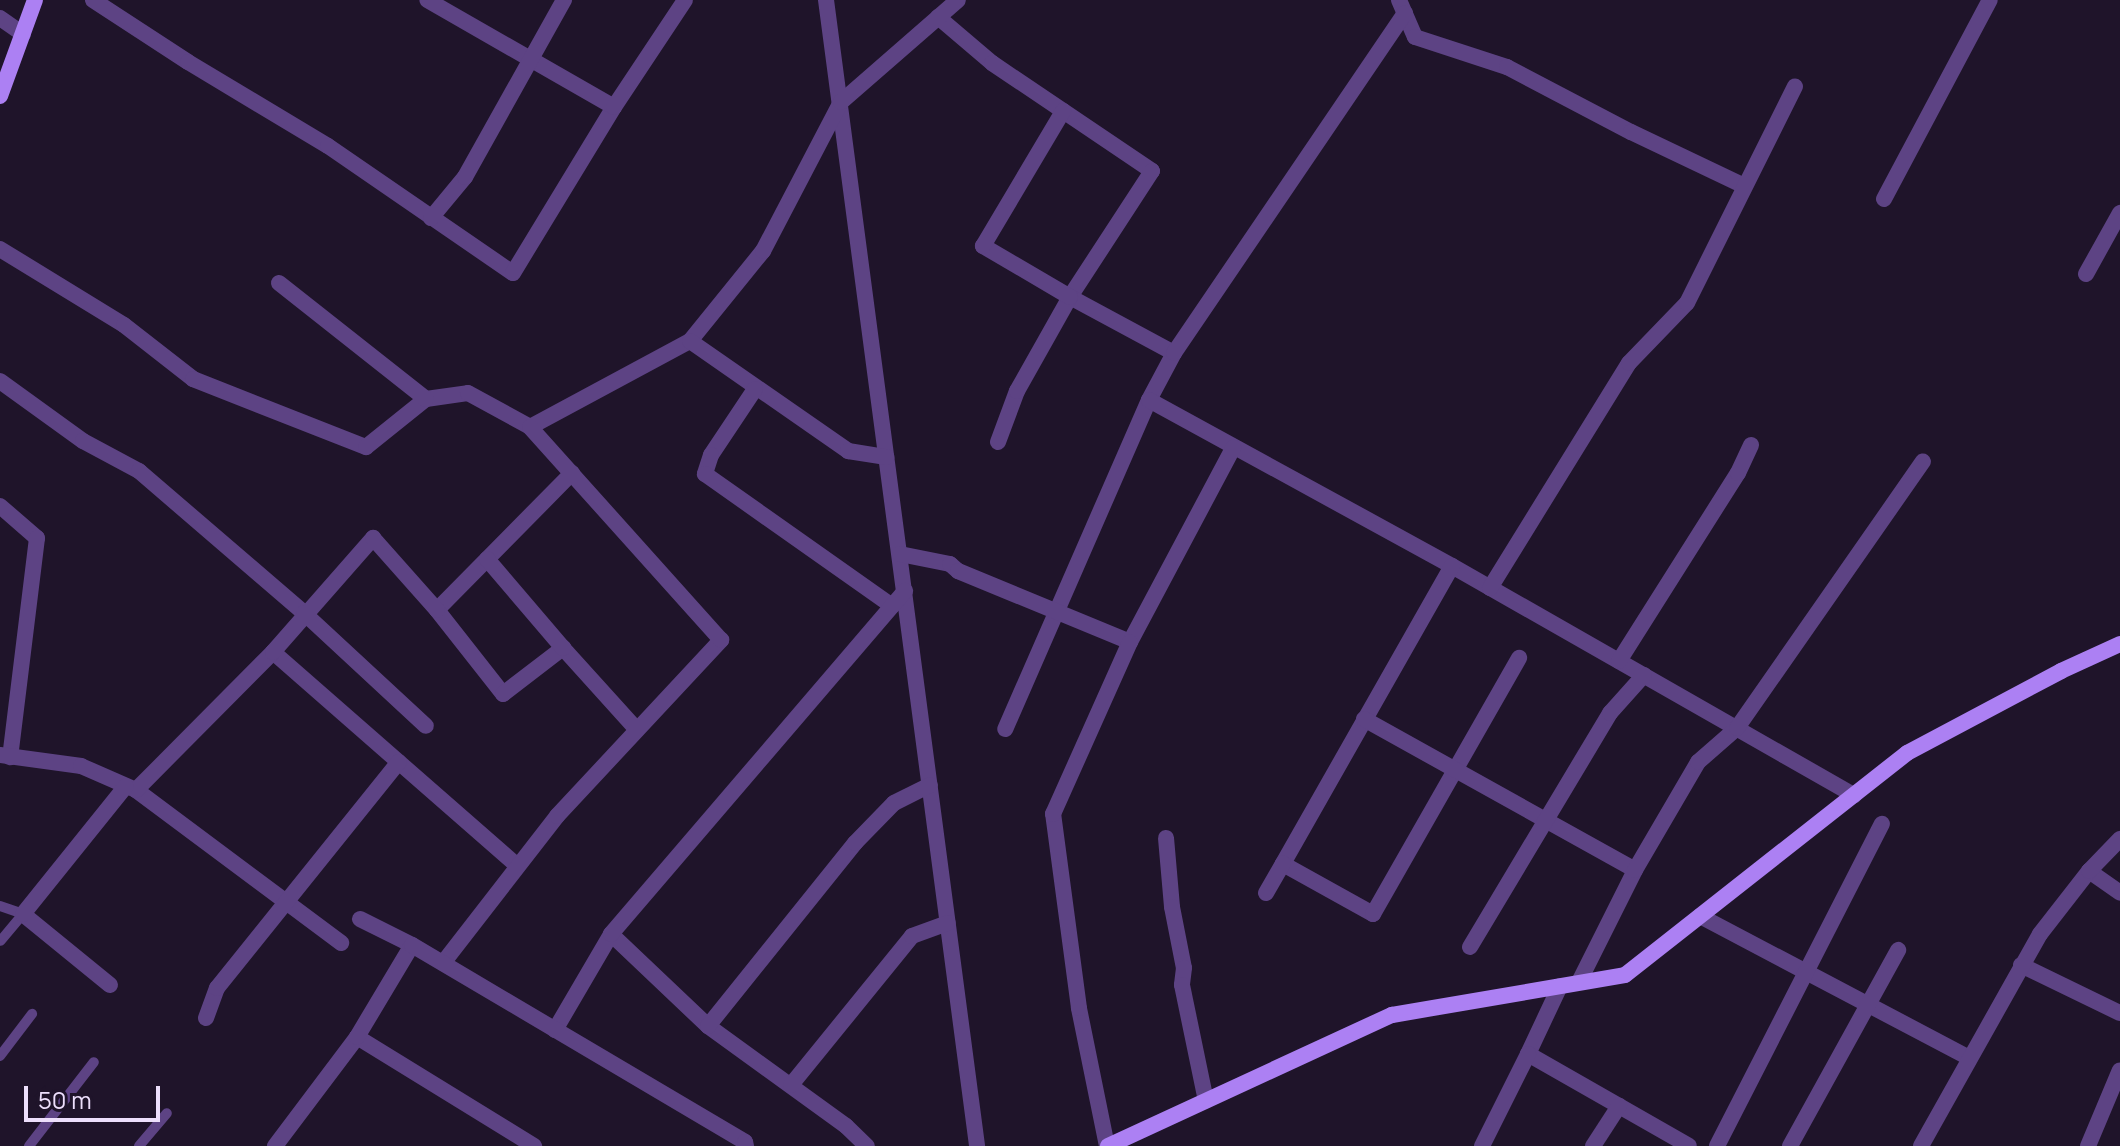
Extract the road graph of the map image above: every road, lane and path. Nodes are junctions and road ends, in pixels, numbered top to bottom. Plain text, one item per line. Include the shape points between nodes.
1 (35, 0) edge
2 (93, 0) edge
3 (427, 0) edge
4 (564, 0) edge
5 (685, 0) edge
6 (826, 0) edge
7 (958, 0) edge
8 (1990, 0) edge
9 (450, 6) edge
10 (1402, 7) edge
11 (938, 17) junction
12 (0, 18) edge
13 (23, 34) junction
14 (532, 61) junction
15 (1795, 86) dead end
16 (0, 96) edge
17 (841, 102) junction
18 (614, 107) junction
19 (1063, 111) junction
20 (1744, 186) junction
21 (1884, 199) dead end
22 (2120, 213) edge
23 (431, 218) junction
24 (0, 249) edge
25 (2086, 274) dead end
26 (279, 283) dead end
27 (1070, 297) junction
28 (690, 341) junction
29 (1174, 353) junction
30 (0, 381) edge
31 (755, 389) junction
32 (426, 399) junction
33 (1149, 400) junction
34 (530, 427) junction
35 (998, 442) dead end
36 (1751, 445) dead end
37 (1233, 448) junction
38 (887, 457) junction
39 (1923, 461) dead end
40 (572, 473) junction
41 (0, 506) edge
42 (900, 554) junction
43 (487, 559) junction
44 (1452, 566) junction
45 (1490, 588) junction
46 (905, 591) junction
47 (892, 606) junction
48 (437, 610) junction
49 (1056, 610) junction
50 (304, 613) junction
51 (1130, 642) junction
52 (2120, 644) edge
53 (563, 648) junction
54 (273, 652) junction
55 (1519, 658) dead end
56 (1619, 661) junction
57 (1644, 675) junction
58 (1364, 719) junction
59 (426, 726) dead end
60 (1737, 728) junction
61 (1005, 729) dead end
62 (637, 730) junction
63 (5, 756) edge
64 (399, 762) junction
65 (1455, 769) junction
66 (930, 785) junction
67 (131, 788) junction
68 (1854, 795) junction
69 (1547, 819) junction
70 (1882, 824) dead end
71 (1166, 838) dead end
72 (2120, 839) edge
73 (1283, 864) junction
74 (516, 865) junction
75 (1635, 870) junction
76 (2089, 871) junction
77 (1266, 893) dead end
78 (2120, 893) edge
79 (286, 901) junction
80 (0, 906) edge
81 (23, 914) junction
82 (1700, 916) junction
83 (360, 919) dead end
84 (948, 923) junction
85 (611, 934) junction
86 (0, 941) edge
87 (341, 943) dead end
88 (412, 945) junction
89 (1470, 947) dead end
90 (1898, 950) dead end
91 (443, 963) junction
92 (2021, 965) junction
93 (1806, 972) junction
94 (1579, 982) junction
95 (110, 985) dead end
96 (1560, 986) junction
97 (1868, 1004) junction
98 (2120, 1013) edge
99 (32, 1014) dead end
100 (206, 1018) dead end
101 (708, 1026) junction
102 (555, 1030) junction
103 (357, 1037) junction
104 (1528, 1054) junction
105 (0, 1056) edge
106 (1969, 1058) junction
107 (94, 1062) dead end
108 (2120, 1070) edge
109 (791, 1085) junction
110 (1206, 1101) junction
111 (1619, 1106) junction
112 (167, 1113) dead end
113 (29, 1146) edge
114 (139, 1146) edge
115 (275, 1146) edge
116 (534, 1146) edge
117 (746, 1146) edge
118 (867, 1146) edge
119 (977, 1146) edge
120 (1108, 1146) edge
121 (1482, 1146) edge
122 (1593, 1146) edge
123 (1689, 1146) edge
124 (1717, 1146) edge
125 (1790, 1146) edge
126 (1921, 1146) edge
127 (2088, 1146) edge

1 - 13 street
2 - 23 street via 328,146
3 - 9 street
4 - 14 street
5 - 18 street
6 - 17 street
7 - 11 street
8 - 21 street
9 - 14 street
10 - 20 street via 1415,37 1507,67
10 - 29 street
11 - 17 street
11 - 19 street via 992,63
12 - 13 street
13 - 16 street
14 - 18 street
14 - 23 street via 465,177
15 - 20 street
17 - 28 street via 763,251
17 - 38 street
18 - 23 street via 513,273
19 - 27 street via 1152,171
19 - 27 street via 983,246
20 - 45 street via 1687,303 1629,363
22 - 25 street
24 - 32 street via 124,325 193,379 366,447
26 - 32 street
27 - 29 street
27 - 35 street via 1017,391
28 - 31 street
28 - 34 street
29 - 33 street
30 - 50 street via 83,441 139,471
31 - 38 street via 848,451
31 - 47 street via 711,455 705,474
32 - 34 street via 468,393
33 - 37 street
33 - 49 street
34 - 40 street
36 - 56 street
37 - 44 street
37 - 51 street
38 - 42 street
39 - 60 street
40 - 43 street
40 - 62 street via 721,640
41 - 63 street via 37,538
42 - 46 street
42 - 49 street via 950,564
43 - 48 street
43 - 53 street
44 - 45 street
44 - 58 street
45 - 56 street
46 - 47 street
46 - 66 street
47 - 85 street
48 - 50 street via 373,538
48 - 53 street via 503,694
49 - 51 street
49 - 61 street
50 - 54 street
50 - 59 street
51 - 120 street via 1053,814 1079,1008
52 - 68 street via 1907,753
53 - 62 street
54 - 64 street
54 - 67 street
55 - 65 street
56 - 57 street
57 - 60 street
57 - 69 street via 1610,713
58 - 65 street
58 - 73 street
60 - 68 street
60 - 75 street via 1698,762
62 - 74 street
63 - 67 street via 81,766
64 - 74 street
64 - 79 street
65 - 69 street
65 - 73 street via 1373,914
66 - 84 street
66 - 101 street via 894,803 855,843
67 - 79 street
67 - 81 street
68 - 82 street
69 - 75 street
69 - 89 street
70 - 93 street
71 - 110 street via 1182,985
72 - 76 street
73 - 77 street
74 - 91 street
75 - 94 street
76 - 78 street
76 - 92 street
79 - 87 street
79 - 100 street via 217,988
80 - 81 lane
81 - 86 lane
81 - 95 street
82 - 93 street
82 - 94 street via 1625,975
83 - 88 street
84 - 109 street via 912,936
84 - 119 street
85 - 101 street
85 - 102 street
88 - 91 street
88 - 103 street
90 - 97 street
91 - 102 street
92 - 98 street
92 - 106 street
93 - 97 street
93 - 124 street
94 - 96 street
96 - 104 street
96 - 110 street via 1392,1015
97 - 106 street
97 - 125 street
99 - 105 lane
101 - 109 street
102 - 117 street
103 - 115 street
103 - 116 street
104 - 111 street
104 - 121 street
106 - 126 street
107 - 113 lane
108 - 127 street
109 - 118 street
110 - 120 street
111 - 122 street
111 - 123 street
112 - 114 lane

